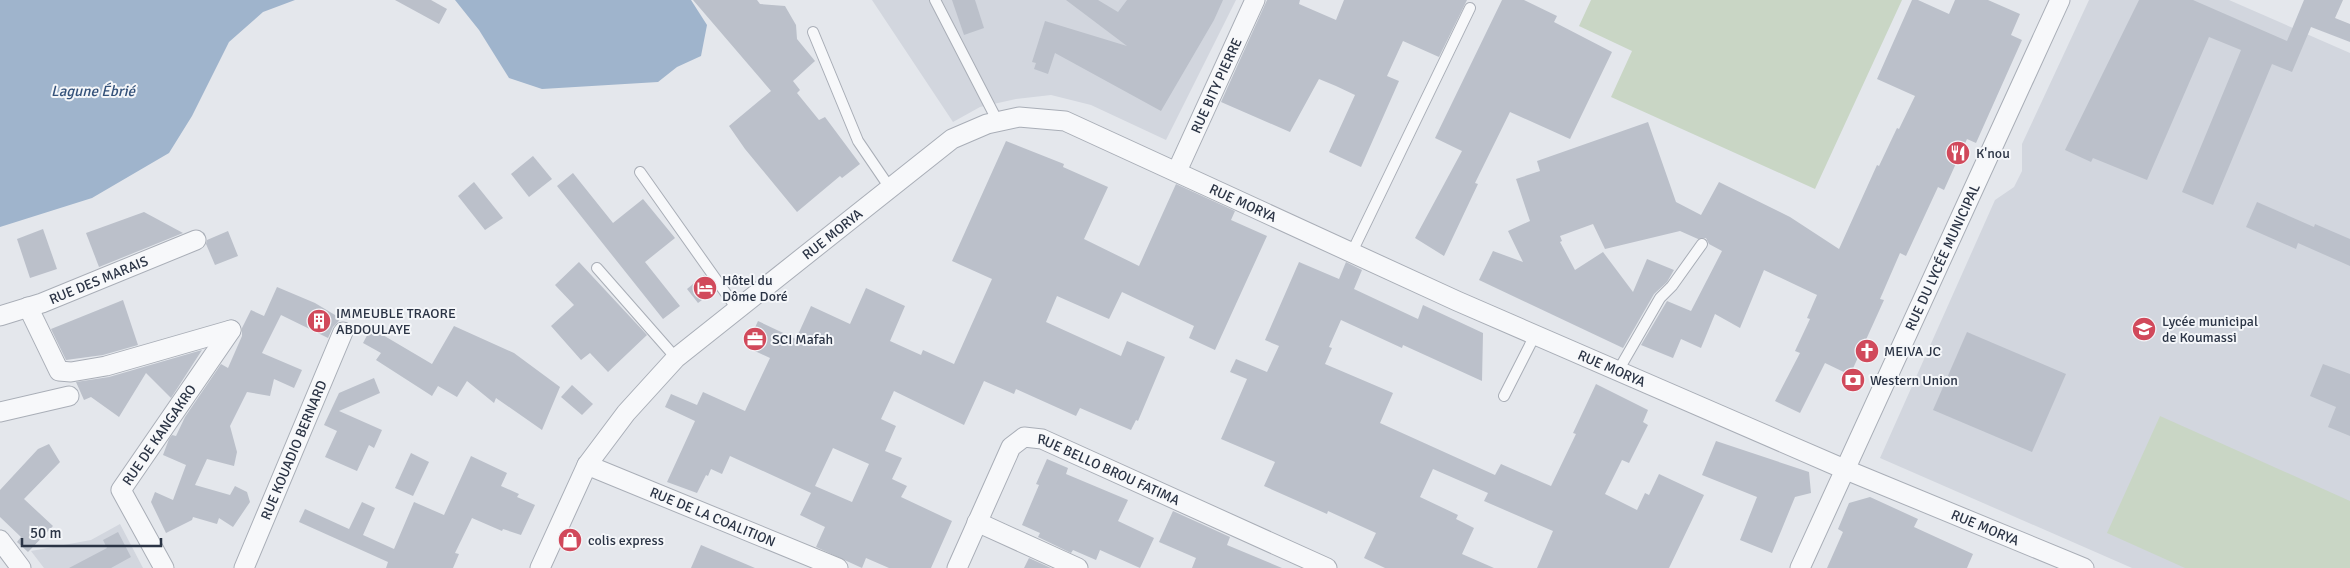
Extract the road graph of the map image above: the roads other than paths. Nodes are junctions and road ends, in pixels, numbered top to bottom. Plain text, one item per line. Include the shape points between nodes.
1 (935, 0) edge
2 (1256, 0) edge
3 (2060, 0) edge
4 (1470, 8) dead end
5 (813, 32) dead end
6 (998, 122) junction
7 (1177, 171) junction
8 (640, 172) dead end
9 (890, 188) junction
10 (196, 240) dead end
11 (1702, 244) dead end
12 (1352, 252) junction
13 (597, 268) dead end
14 (28, 307) junction
15 (737, 309) junction
16 (0, 316) edge
17 (343, 332) dead end
18 (1535, 334) junction
19 (676, 358) junction
20 (1618, 371) junction
21 (69, 396) dead end
22 (1504, 396) dead end
23 (0, 412) edge
24 (587, 465) junction
25 (1844, 469) junction
26 (977, 522) junction
27 (0, 540) edge
28 (2065, 564) edge
29 (20, 568) edge
30 (164, 568) edge
31 (244, 568) edge
32 (540, 568) edge
33 (838, 568) edge
34 (957, 568) edge
35 (1078, 568) edge
36 (1328, 568) edge
37 (1800, 568) edge
38 (2084, 568) edge

1 - 6 lane
2 - 7 street, RUE BITY PIERRE
3 - 25 street, RUE DU LYCÉE MUNICIPAL
4 - 12 lane
5 - 9 lane via 858,141
6 - 7 street, RUE MORYA via 1019,118 1065,121
6 - 9 street, RUE MORYA via 952,140
7 - 12 street, RUE MORYA
8 - 15 lane
9 - 15 street, RUE MORYA
10 - 14 street, RUE DES MARAIS
11 - 20 lane via 1660,298
12 - 18 street, RUE MORYA
13 - 19 lane
14 - 16 street, RUE DES MARAIS
14 - 30 street, RUE DE KANGAKRO via 59,371 106,366 231,330 121,490
15 - 19 street, RUE MORYA
17 - 31 street, RUE KOUADIO BERNARD
18 - 20 street, RUE MORYA
18 - 22 lane
19 - 24 street, RUE MORYA via 626,413
20 - 25 street, RUE MORYA
21 - 23 street
24 - 32 street, RUE MORYA
24 - 33 street, RUE DE LA COALITION
25 - 28 street, RUE MORYA
25 - 37 street, RUE DU LYCÉE MUNICIPAL
26 - 34 street, RUE BELLO BROU FATIMA
26 - 35 street
26 - 36 street, RUE BELLO BROU FATIMA via 1011,447 1024,437 1042,439
27 - 29 street
28 - 38 street, RUE MORYA

